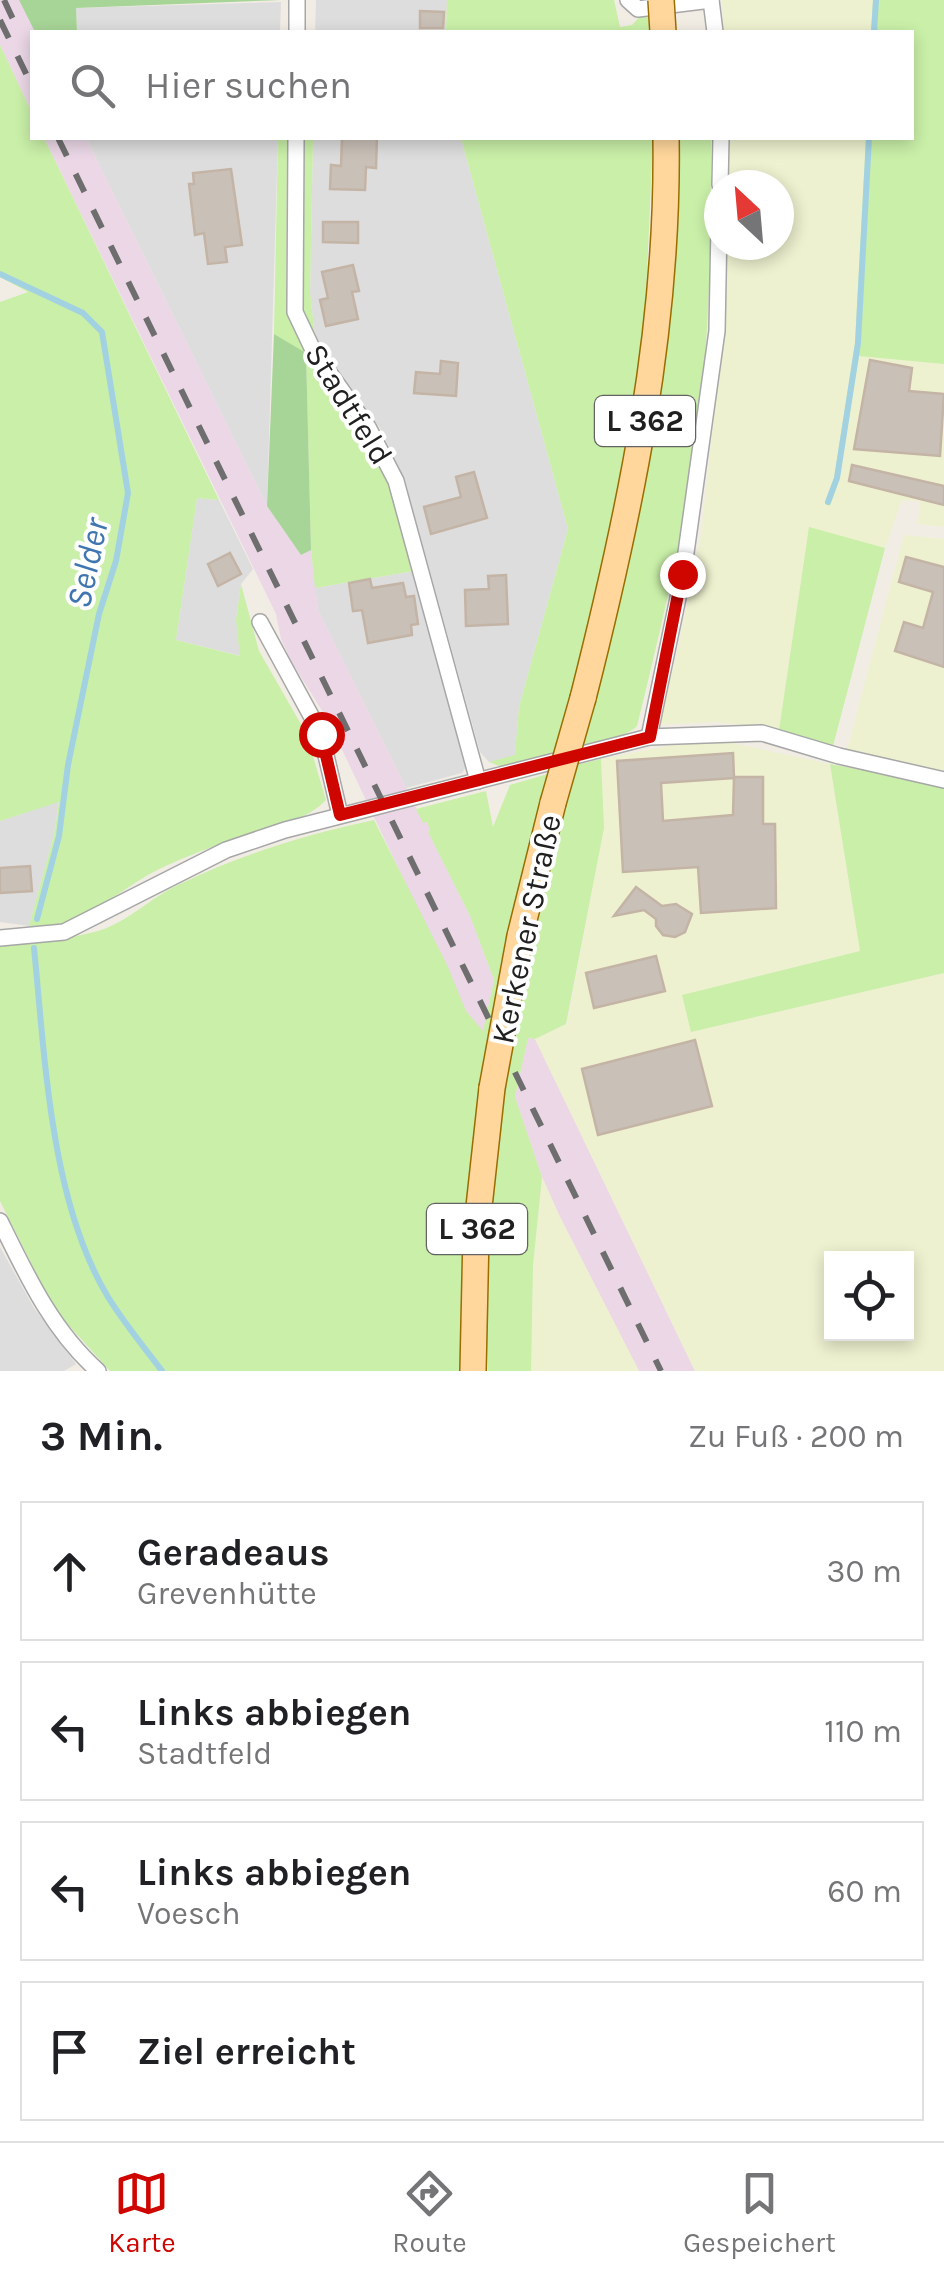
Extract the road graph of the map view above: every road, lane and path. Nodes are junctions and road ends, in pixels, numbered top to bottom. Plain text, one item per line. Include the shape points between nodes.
1 (628, 0) edge
2 (661, 0) edge
3 (711, 0) edge
4 (664, 30) edge
5 (715, 30) edge
6 (296, 140) edge
7 (666, 140) edge
8 (721, 140) edge
9 (720, 170) edge
10 (718, 260) edge
11 (260, 622) dead end
12 (650, 737) junction
13 (944, 780) edge
14 (478, 782) junction
15 (340, 815) junction
16 (0, 938) edge
17 (0, 1221) edge
18 (98, 1371) edge
19 (474, 1371) edge

1 - 3 street via 638,9
2 - 4 main road, bridge
3 - 5 street
6 - 14 street, Stadtfeld via 295,312 396,482
7 - 19 main road, Kerkener Straße / L 362, bridge via 658,326 641,447 520,936 492,1088 476,1234
8 - 9 street
10 - 12 street via 717,332
11 - 15 street via 321,734
12 - 13 street via 762,733
12 - 14 street
14 - 15 street
15 - 16 street via 226,850 64,932
17 - 18 street via 42,1305

